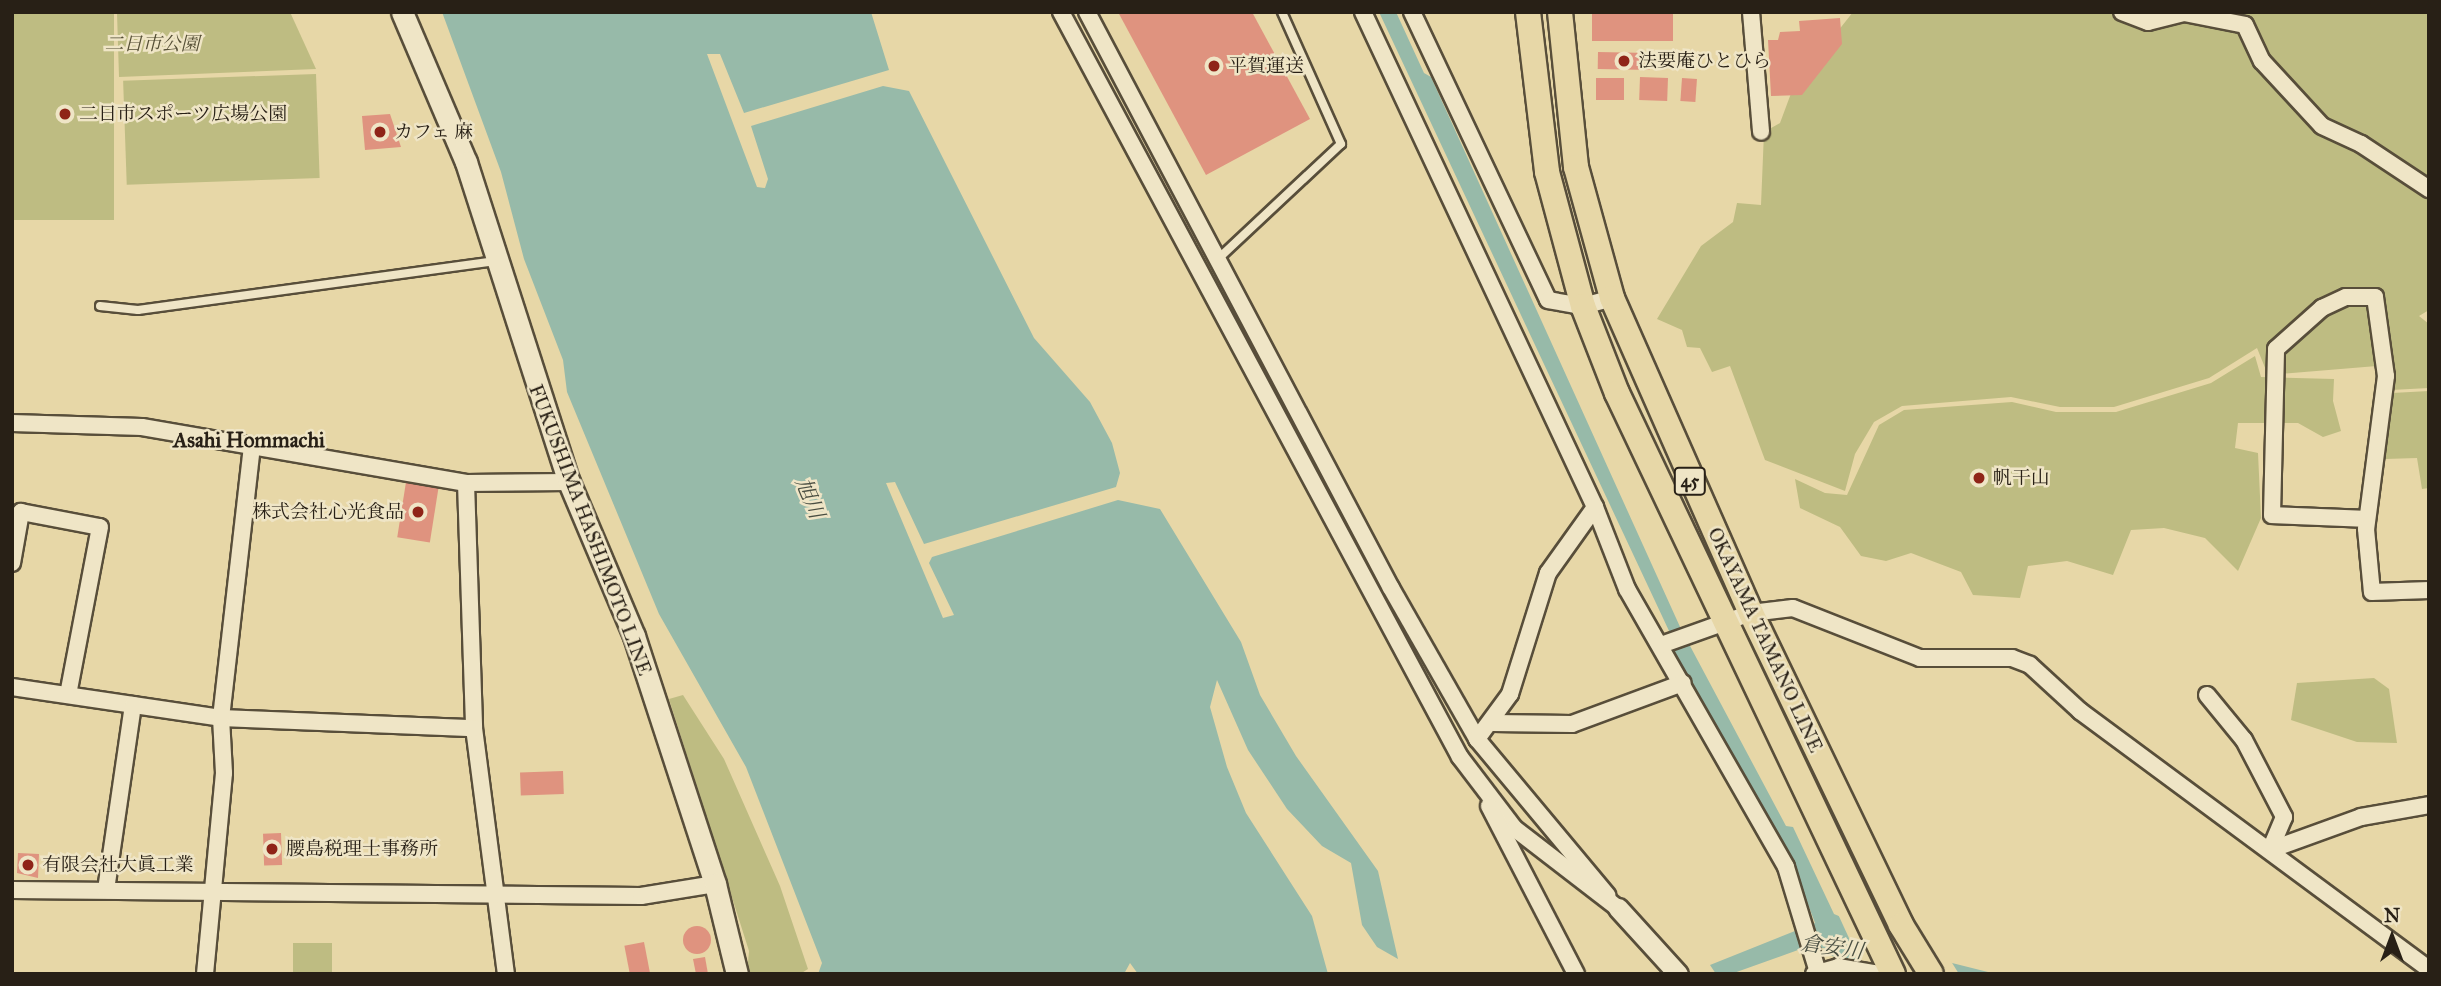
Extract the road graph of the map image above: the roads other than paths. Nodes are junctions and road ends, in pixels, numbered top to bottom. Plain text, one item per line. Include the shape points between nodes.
1 (402, 12) edge
2 (1061, 12) edge
3 (1087, 12) edge
4 (1282, 12) edge
5 (1363, 12) edge
6 (1412, 12) edge
7 (1528, 12) edge
8 (1560, 12) edge
9 (1751, 12) edge
10 (2122, 12) edge
11 (1761, 132) dead end
12 (2429, 189) edge
13 (1219, 258) junction
14 (496, 261) junction
15 (1612, 298) junction
16 (100, 306) dead end
17 (1583, 306) junction
18 (12, 423) edge
19 (252, 446) junction
20 (569, 482) junction
21 (466, 483) junction
22 (1595, 507) junction
23 (2367, 519) junction
24 (12, 564) edge
25 (2429, 590) edge
26 (1751, 612) junction
27 (1726, 625) junction
28 (1665, 643) junction
29 (1683, 683) junction
30 (12, 687) edge
31 (68, 694) junction
32 (2207, 695) dead end
33 (133, 705) junction
34 (221, 718) junction
35 (1493, 723) junction
36 (474, 728) junction
37 (1478, 740) junction
38 (1483, 791) junction
39 (2429, 805) edge
40 (2270, 850) junction
41 (715, 884) junction
42 (211, 889) junction
43 (12, 890) edge
44 (106, 890) junction
45 (493, 891) junction
46 (1618, 908) junction
47 (2429, 969) edge
48 (1888, 972) edge
49 (1816, 973) edge
50 (205, 974) edge
51 (506, 974) edge
52 (737, 974) edge
53 (1576, 974) edge
54 (1678, 974) edge
55 (1931, 974) edge

1 - 14 main road, FUKUSHIMA HASHIMOTO LINE via 461,149
2 - 38 street via 1441,724
3 - 13 street
4 - 13 lane via 1342,144
5 - 22 street
6 - 17 street via 1535,280 1548,300
7 - 17 main road, OKAYAMA TAMANO LINE / 45 via 1547,172
8 - 15 main road, OKAYAMA TAMANO LINE / 45 via 1576,167
9 - 11 street
10 - 12 street via 2148,22 2184,13 2245,25 2262,61 2322,126 2361,144
13 - 37 street via 1391,588
14 - 16 lane via 138,310
14 - 20 main road, FUKUSHIMA HASHIMOTO LINE
15 - 17 street
15 - 26 main road, OKAYAMA TAMANO LINE / 45
17 - 27 main road, OKAYAMA TAMANO LINE / 45
18 - 19 street via 142,427
19 - 21 street
19 - 34 street
20 - 21 street
20 - 41 main road, FUKUSHIMA HASHIMOTO LINE via 634,636
21 - 36 street
22 - 28 street via 1627,589
22 - 35 street via 1548,573 1510,694
23 - 23 street via 2272,515 2276,349 2322,308 2346,297 2375,297 2386,376
23 - 25 street via 2372,592
24 - 31 street via 21,512 100,527
26 - 27 street
26 - 40 street via 1793,608 1920,658 2012,658 2030,665 2080,711
26 - 55 main road, OKAYAMA TAMANO LINE / 45 via 1901,925
27 - 28 street via 1688,632
27 - 48 main road, OKAYAMA TAMANO LINE / 45
28 - 29 street
29 - 35 street via 1572,724
29 - 49 street via 1786,867 1807,926
30 - 31 street
31 - 33 street
32 - 40 street via 2244,740 2284,817
33 - 34 street
33 - 44 street
34 - 36 street
34 - 42 street via 224,774
35 - 37 street
36 - 45 street
37 - 46 street
38 - 46 street via 1552,863
38 - 53 street via 1504,844
39 - 40 street via 2361,817
40 - 47 street
41 - 45 street via 641,896
41 - 52 main road, FUKUSHIMA HASHIMOTO LINE
42 - 44 street
42 - 45 street
42 - 50 street
43 - 44 street
45 - 51 street
46 - 54 street
48 - 49 street via 1838,967

